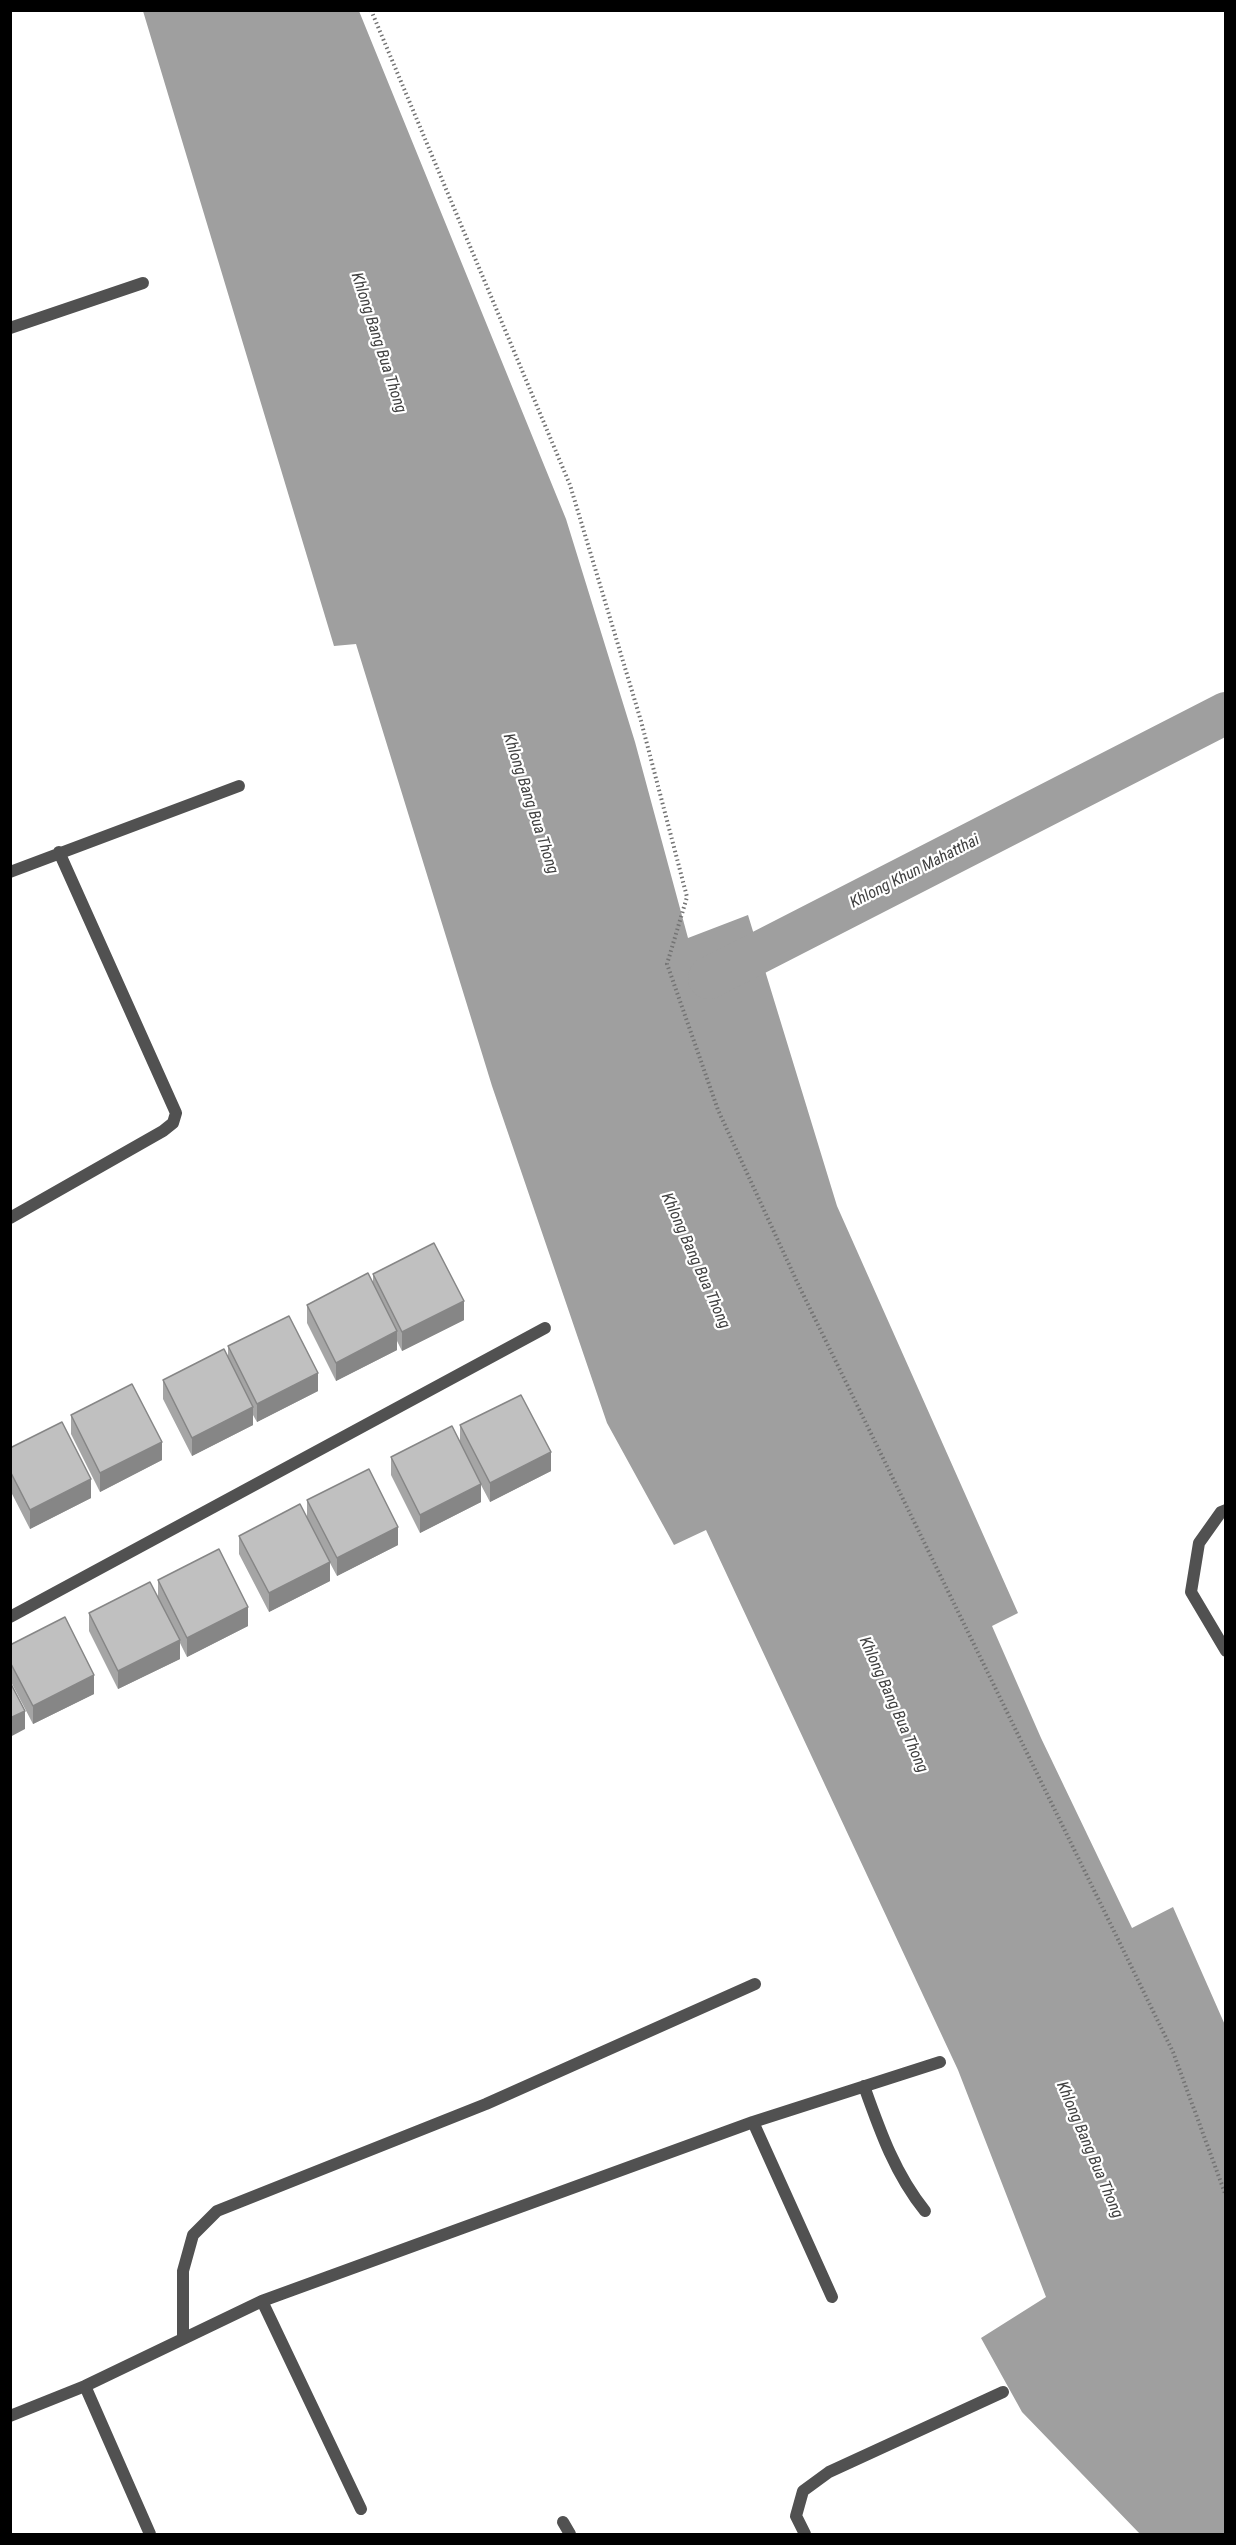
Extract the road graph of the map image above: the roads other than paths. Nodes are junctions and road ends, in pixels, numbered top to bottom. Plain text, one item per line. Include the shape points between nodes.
1 (143, 283) dead end
2 (10, 328) edge
3 (239, 786) dead end
4 (59, 852) junction
5 (10, 872) edge
6 (10, 1218) edge
7 (545, 1328) dead end
8 (1226, 1510) edge
9 (10, 1617) edge
10 (1226, 1651) edge
11 (755, 1984) dead end
12 (940, 2062) dead end
13 (864, 2086) junction
14 (753, 2122) junction
15 (925, 2211) dead end
16 (832, 2297) dead end
17 (262, 2301) junction
18 (183, 2339) junction
19 (85, 2386) junction
20 (1003, 2392) dead end
21 (10, 2416) edge
22 (361, 2509) dead end
23 (563, 2522) dead end
24 (150, 2535) edge
25 (570, 2535) edge
26 (805, 2535) edge

1 - 2 street
3 - 4 street
4 - 5 street
4 - 6 street via 176,1113 164,1131
7 - 9 street
8 - 10 street via 1199,1543 1191,1592
11 - 18 street via 486,2104 217,2211 193,2235 183,2271
12 - 13 street
13 - 14 street
13 - 15 street via 886,2146 910,2192
14 - 16 street
14 - 17 street
17 - 18 street
17 - 22 street
18 - 19 street
19 - 21 street
19 - 24 street
20 - 26 street via 820,2478 803,2491 796,2516
23 - 25 street

